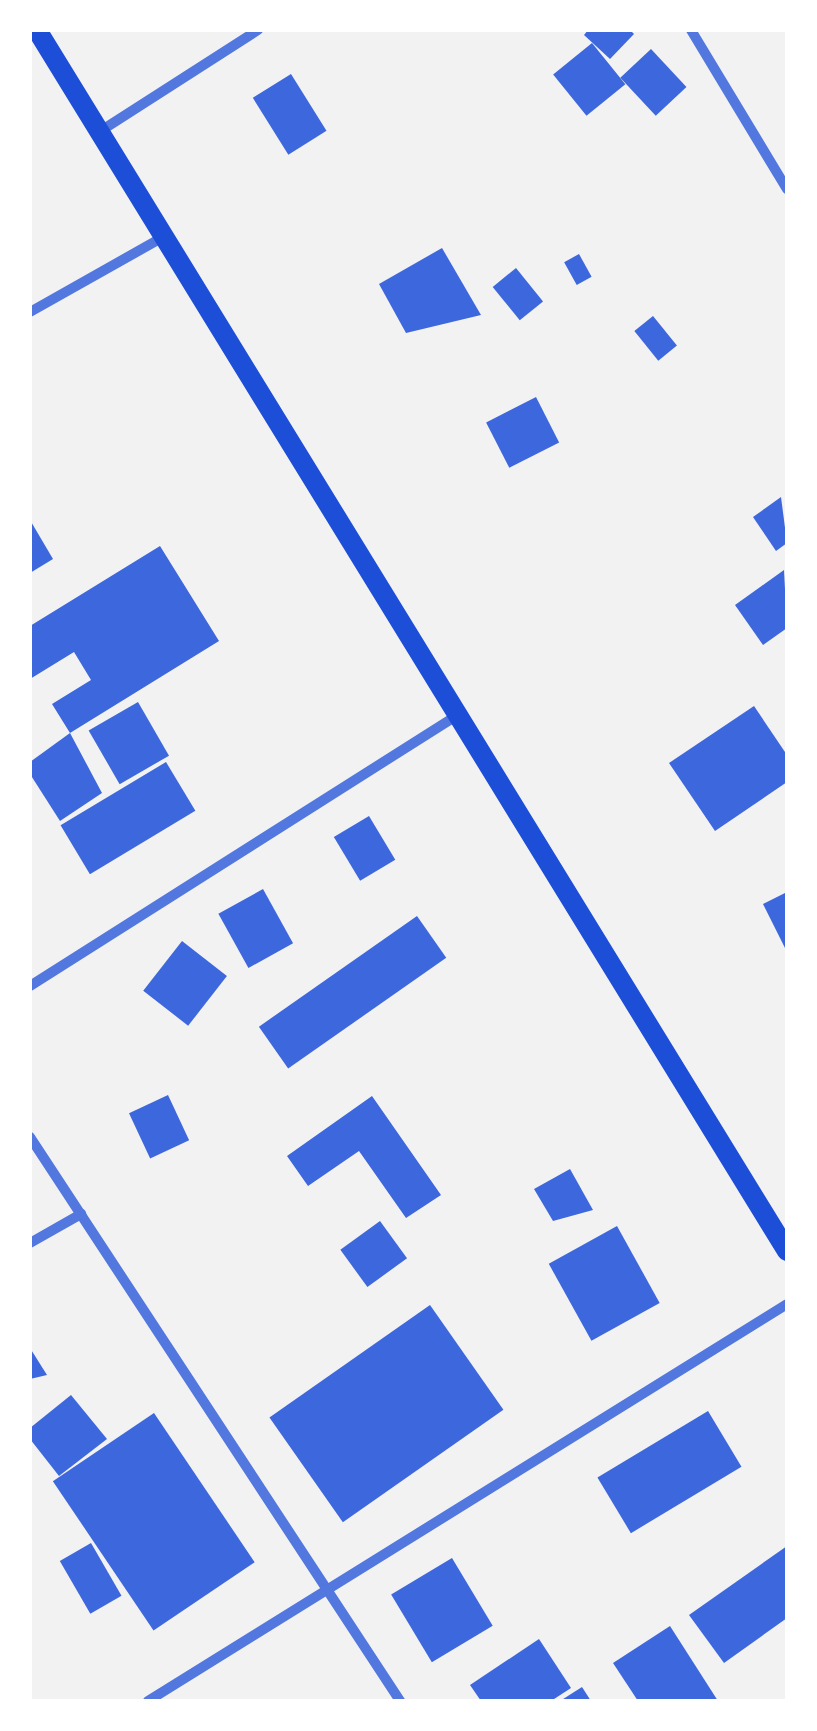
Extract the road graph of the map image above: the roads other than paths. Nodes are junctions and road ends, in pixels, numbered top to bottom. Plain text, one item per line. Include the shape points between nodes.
1 (37, 30) edge
2 (258, 30) edge
3 (691, 30) edge
4 (98, 132) junction
5 (787, 189) edge
6 (162, 237) junction
7 (30, 312) edge
8 (456, 716) junction
9 (30, 986) edge
10 (30, 1137) edge
11 (81, 1214) junction
12 (30, 1243) edge
13 (787, 1252) edge
14 (787, 1304) edge
15 (326, 1588) junction
16 (148, 1701) edge
17 (400, 1701) edge

1 - 4 main road
2 - 4 street
3 - 5 street
4 - 6 main road
6 - 7 street
6 - 8 main road
8 - 9 street
8 - 13 main road
10 - 11 street
11 - 12 street
11 - 15 street
14 - 15 street
15 - 16 street
15 - 17 street

